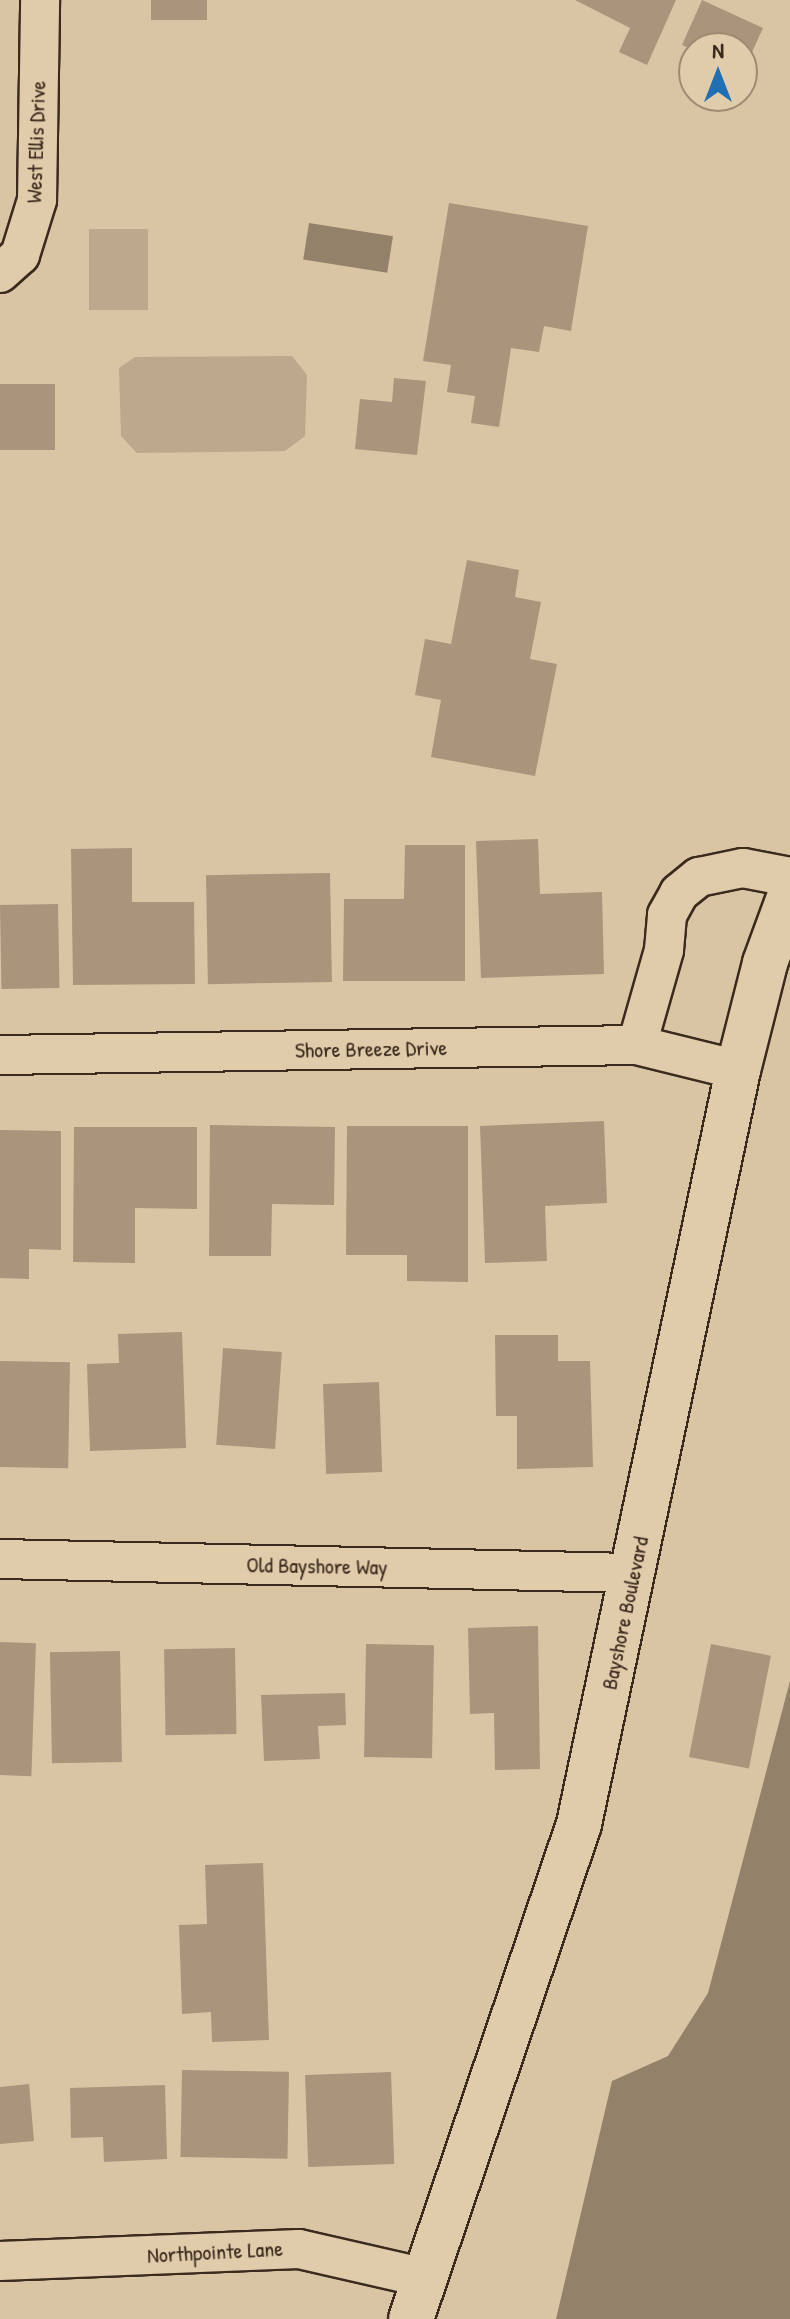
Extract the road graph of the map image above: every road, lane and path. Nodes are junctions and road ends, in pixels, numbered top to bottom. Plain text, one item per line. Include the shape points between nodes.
1 (40, 0) edge
2 (0, 273) edge
3 (790, 877) edge
4 (790, 895) edge
5 (637, 1045) junction
6 (0, 1055) edge
7 (738, 1070) junction
8 (0, 1559) edge
9 (634, 1573) junction
10 (0, 2261) edge
11 (426, 2278) junction
12 (411, 2319) edge

1 - 2 street, West Ellis Drive via 37,200 20,255
3 - 5 street via 743,868 699,877 679,893 667,915 664,950
4 - 7 street, Bayshore Boulevard via 765,963
5 - 6 street, Shore Breeze Drive
5 - 7 street, Shore Breeze Drive
7 - 9 street, Bayshore Boulevard
8 - 9 street, Old Bayshore Way
9 - 11 street, Bayshore Boulevard via 579,1824
10 - 11 street, Northpointe Lane via 299,2249
11 - 12 street, Bayshore Boulevard

